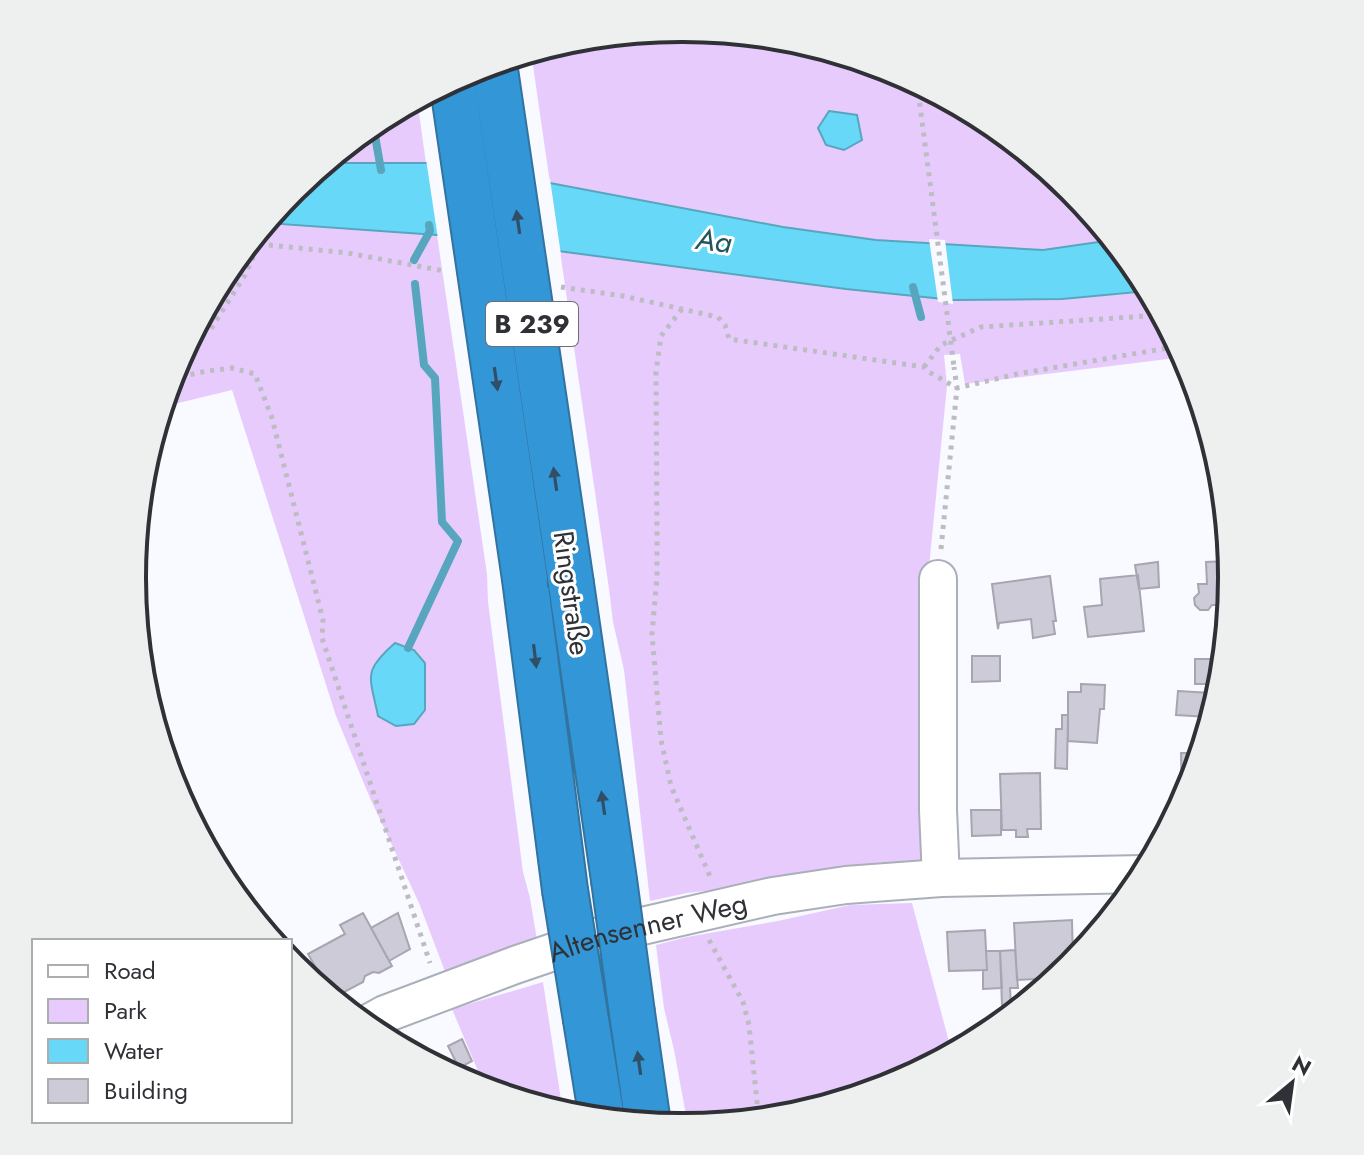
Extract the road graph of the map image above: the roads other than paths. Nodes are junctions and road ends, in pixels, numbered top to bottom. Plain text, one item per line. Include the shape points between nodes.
1 (496, 76) edge
2 (454, 93) edge
3 (938, 579) road end
4 (1127, 874) edge
5 (941, 878) junction
6 (378, 1018) edge
7 (600, 1106) edge
8 (648, 1112) edge

8 -> 1 highway, Ringstraße / B 239, bridge
2 -> 7 highway, Ringstraße / B 239, bridge
3 - 5 street
4 - 5 street, Altensenner Weg
5 - 6 street, Altensenner Weg via 773,896 603,935

